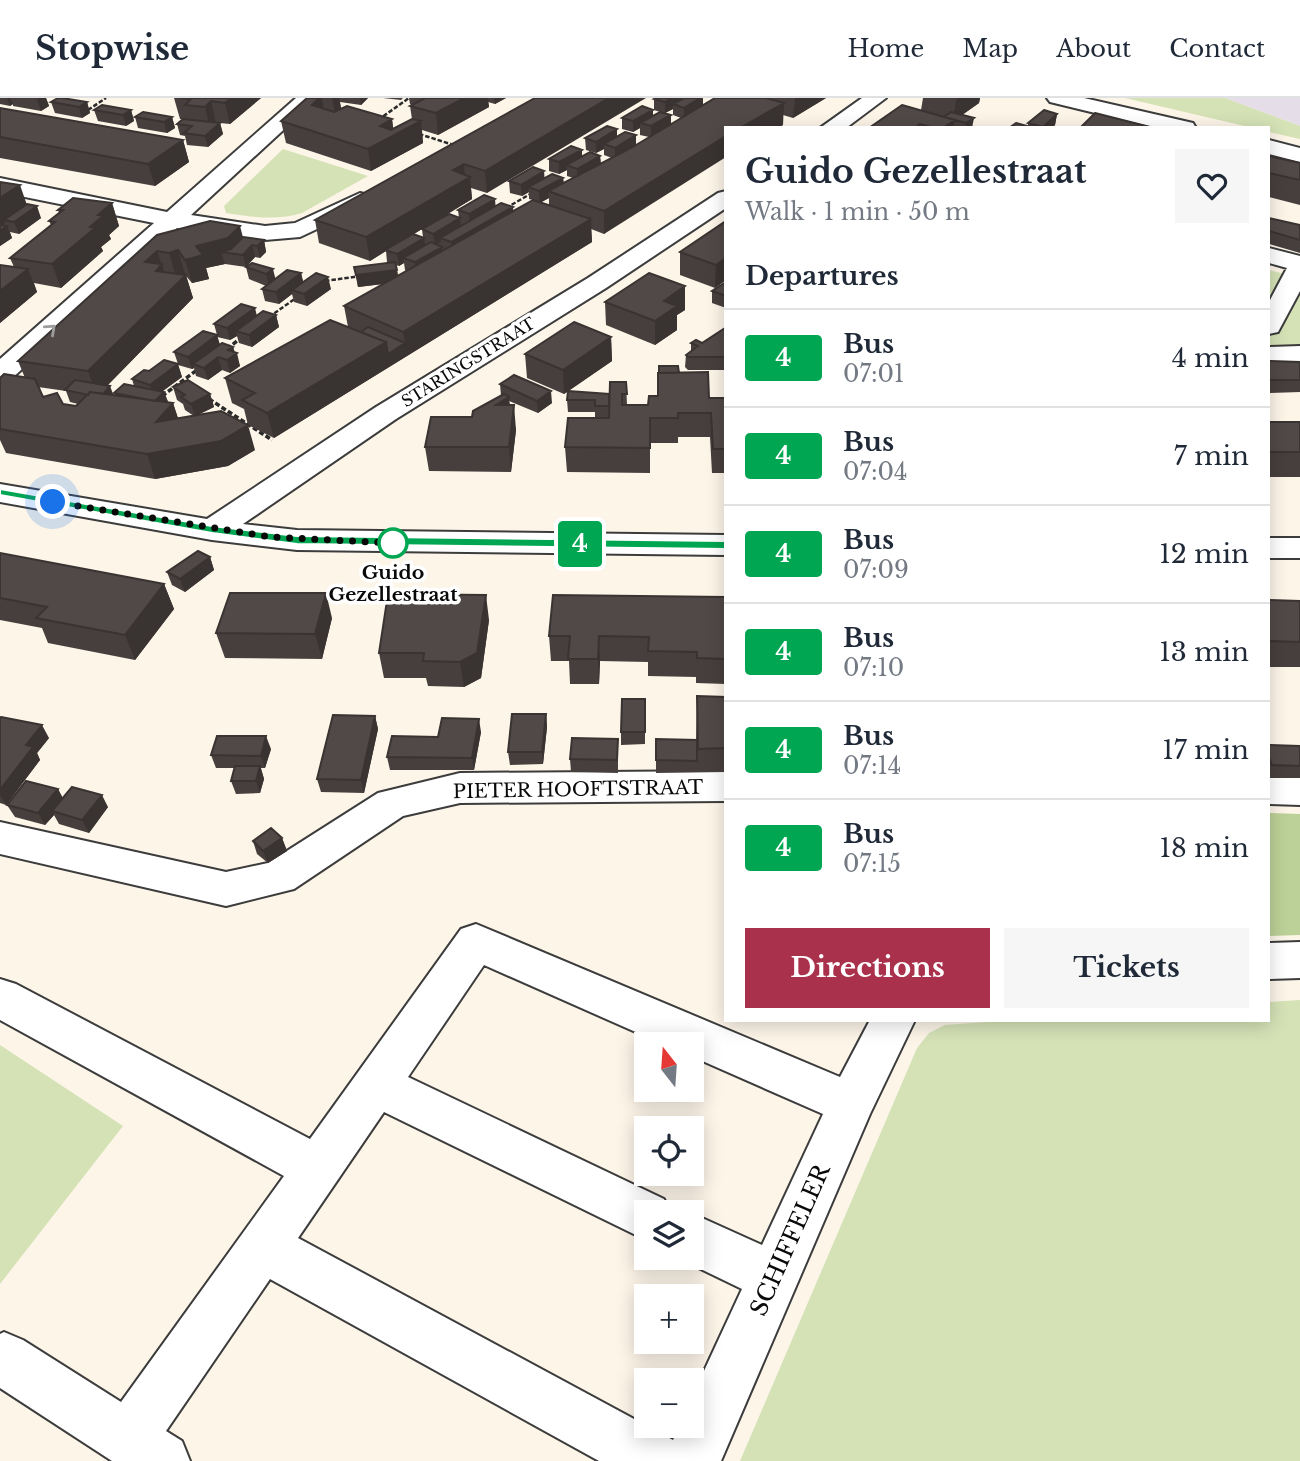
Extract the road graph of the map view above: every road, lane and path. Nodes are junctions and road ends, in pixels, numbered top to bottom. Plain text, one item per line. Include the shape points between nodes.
1 (106, 98) edge
2 (308, 98) edge
3 (409, 98) edge
4 (876, 98) edge
5 (1057, 98) edge
6 (1089, 106) junction
7 (102, 113) edge
8 (389, 124) edge
9 (1070, 124) dead end
10 (834, 126) edge
11 (1176, 126) edge
12 (412, 131) edge
13 (459, 146) edge
14 (1270, 147) edge
15 (1300, 155) edge
16 (0, 185) edge
17 (382, 188) edge
18 (534, 192) edge
19 (724, 199) edge
20 (511, 206) junction
21 (523, 210) edge
22 (499, 212) edge
23 (173, 220) junction
24 (285, 233) junction
25 (1270, 255) edge
26 (1300, 266) edge
27 (369, 275) edge
28 (316, 282) junction
29 (260, 324) edge
30 (1270, 324) edge
31 (249, 332) edge
32 (227, 349) edge
33 (1300, 354) edge
34 (1270, 355) edge
35 (204, 365) edge
36 (0, 374) edge
37 (182, 382) junction
38 (193, 388) edge
39 (203, 395) edge
40 (162, 397) edge
41 (313, 463) junction
42 (0, 493) edge
43 (212, 530) junction
44 (724, 545) edge
45 (1270, 548) edge
46 (1300, 548) edge
47 (724, 786) edge
48 (1270, 789) edge
49 (1300, 790) edge
50 (22, 843) edge
51 (1300, 960) edge
52 (1270, 961) edge
53 (0, 998) edge
54 (892, 1022) edge
55 (376, 1085) junction
56 (852, 1104) junction
57 (317, 1168) junction
58 (634, 1210) edge
59 (704, 1244) edge
60 (262, 1247) junction
61 (773, 1277) junction
62 (4, 1359) dead end
63 (145, 1450) edge
64 (655, 1461) edge
65 (692, 1461) edge

1 - 7 path via 88,110
2 - 23 street
3 - 8 path via 377,120
4 - 10 street
5 - 6 street
6 - 9 street
6 - 11 street
12 - 13 path
14 - 15 street
16 - 23 street
17 - 24 street via 313,225
18 - 20 path
19 - 41 street, STARINGSTRAAT
20 - 21 path
20 - 22 path
23 - 24 street
36 -> 23 street
24 - 28 path
25 - 26 street
26 - 30 street
27 - 28 path
28 - 29 path
31 - 32 path
33 - 34 street
35 - 37 path
37 - 38 path
37 - 40 path
39 - 41 path via 247,427
41 - 43 street, STARINGSTRAAT
42 - 43 street
43 - 44 street via 366,543
45 - 46 street
47 - 50 street, PIETER HOOFTSTRAAT via 460,788 392,804 279,877 226,889
48 - 49 street
51 - 52 street
53 - 57 street
54 - 56 street, SCHIFFELER
55 - 56 street via 476,942
55 - 57 street
55 - 58 street
56 - 61 street, SCHIFFELER
57 - 60 street
59 - 61 street
60 - 63 street
60 - 64 street
61 - 65 street, SCHIFFELER
62 - 63 street

